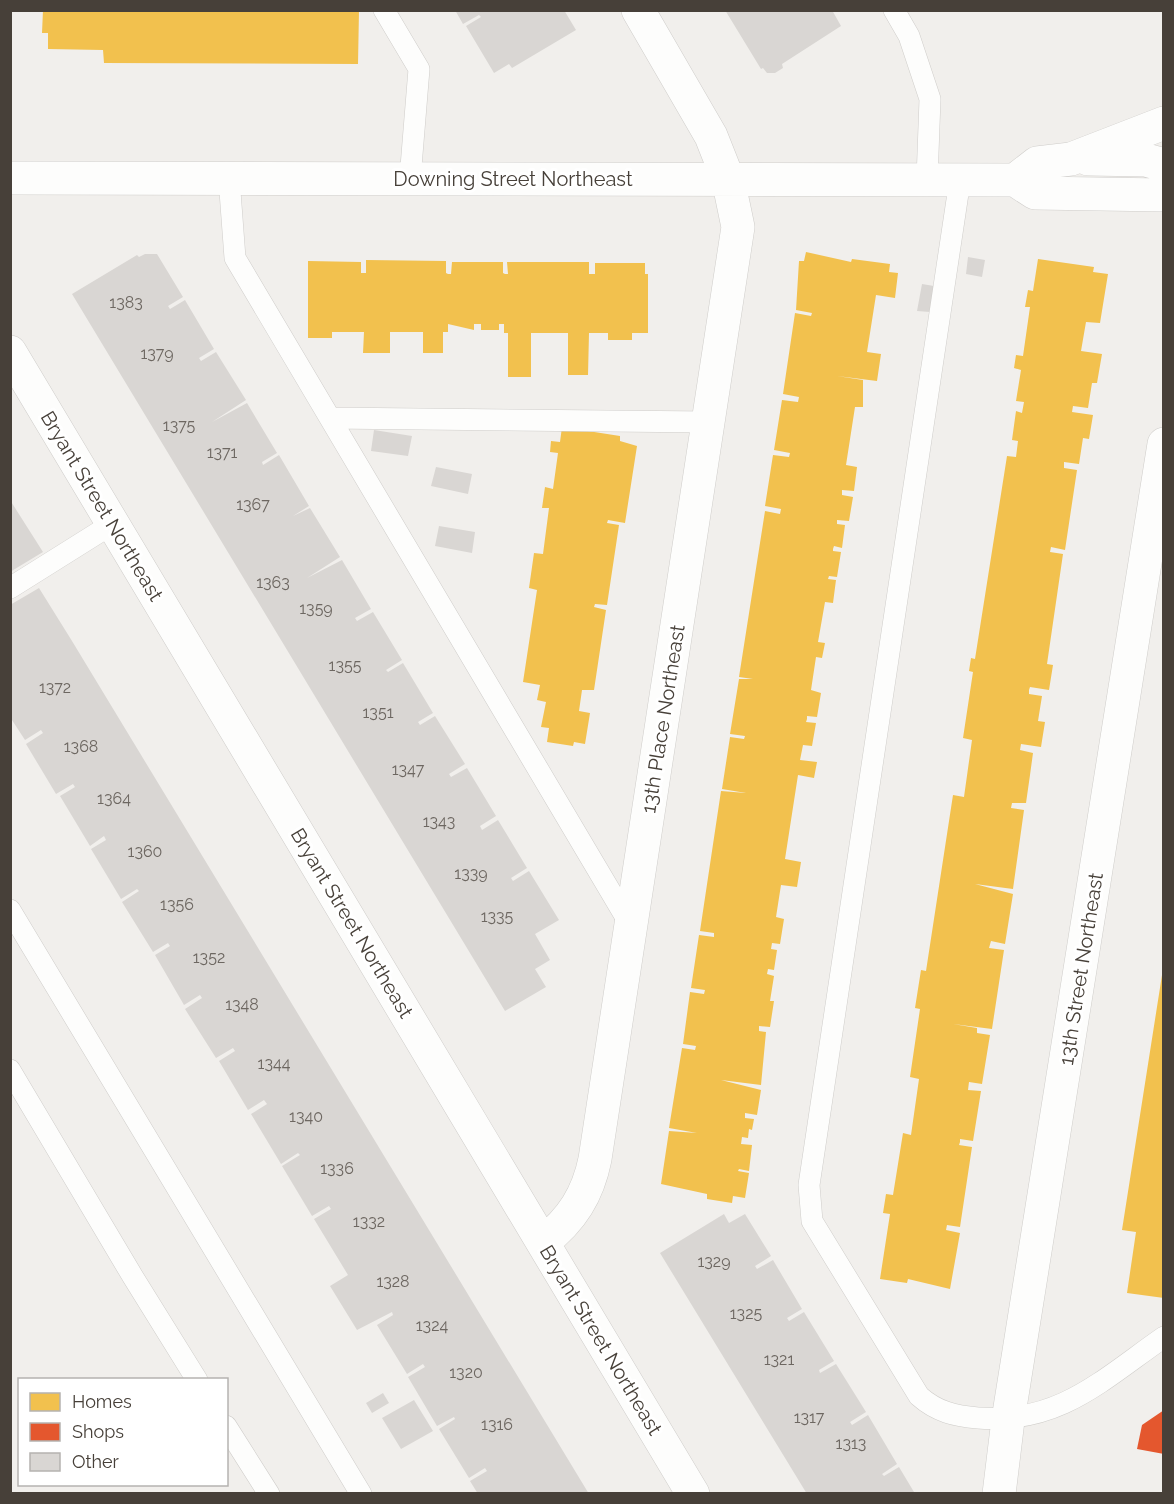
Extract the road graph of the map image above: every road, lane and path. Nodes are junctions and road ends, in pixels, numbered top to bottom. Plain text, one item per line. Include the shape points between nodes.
1 (384, 10) edge
2 (638, 10) edge
3 (894, 10) edge
4 (1164, 123) edge
5 (1071, 159) junction
6 (1164, 165) edge
7 (10, 178) edge
8 (229, 178) junction
9 (410, 179) junction
10 (728, 179) junction
11 (927, 180) junction
12 (960, 180) junction
13 (1015, 180) junction
14 (1164, 195) edge
15 (13, 362) edge
16 (330, 418) junction
17 (708, 422) junction
18 (1164, 444) edge
19 (112, 524) junction
20 (10, 588) edge
21 (10, 910) edge
22 (631, 926) junction
23 (10, 1071) edge
24 (543, 1242) junction
25 (1164, 1337) edge
26 (196, 1378) edge
27 (1008, 1420) junction
28 (228, 1429) edge
29 (269, 1494) edge
30 (361, 1494) edge
31 (693, 1494) edge
32 (999, 1494) edge

1 - 9 lane via 419,69
2 - 10 street, 13th Place Northeast via 711,136
3 - 11 lane via 909,36 930,99
4 - 5 street
5 - 6 street via 1146,160
5 - 13 street via 1037,163
7 - 8 street, Downing Street Northeast
8 - 9 street, Downing Street Northeast
8 - 16 lane via 235,258
9 - 10 street, Downing Street Northeast
10 - 11 street, Downing Street Northeast
10 - 17 street, 13th Place Northeast via 738,227
11 - 12 street, Downing Street Northeast
12 - 13 street, Downing Street Northeast
12 - 27 lane via 809,1185 812,1221 919,1396 935,1410
13 - 14 street, Downing Street Northeast via 1035,193
15 - 19 street, Bryant Street Northeast
16 - 17 lane
16 - 22 lane
17 - 22 street, 13th Place Northeast
18 - 27 street, 13th Street Northeast
19 - 20 lane
19 - 24 street, Bryant Street Northeast
21 - 30 lane
22 - 24 street, 13th Place Northeast via 592,1173 575,1210
23 - 26 lane
24 - 31 street, Bryant Street Northeast
25 - 27 lane via 1074,1400
27 - 32 street, 13th Street Northeast
28 - 29 lane

